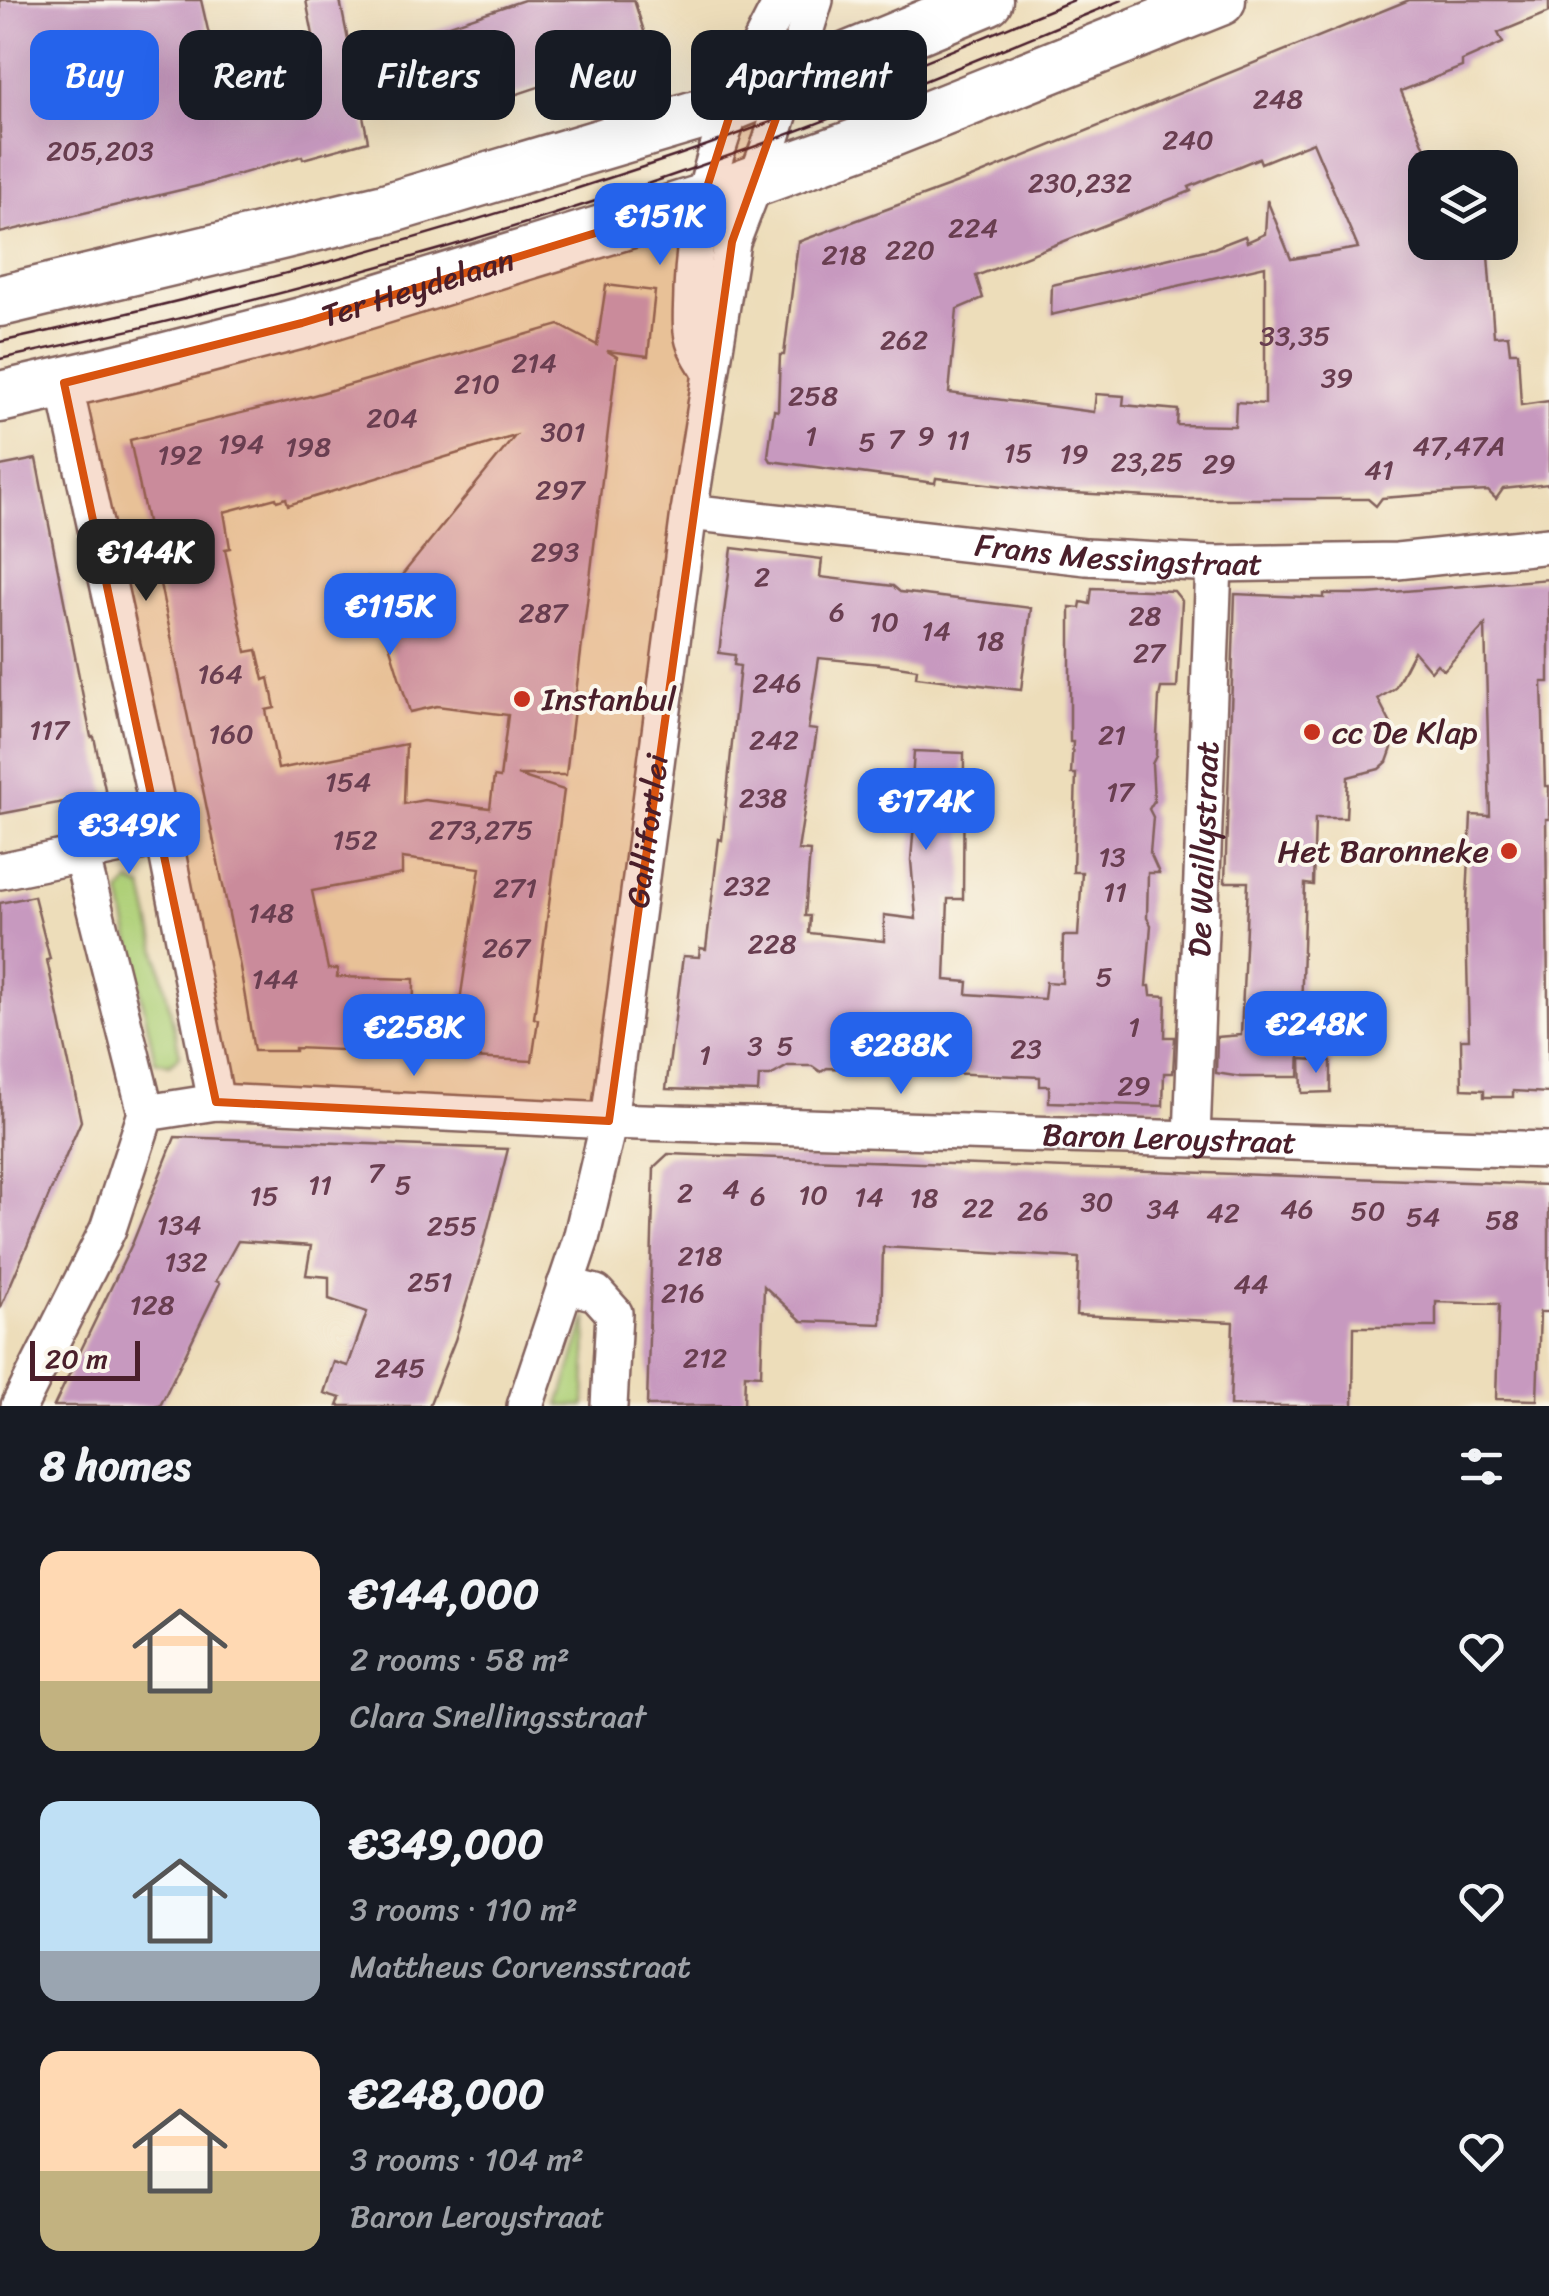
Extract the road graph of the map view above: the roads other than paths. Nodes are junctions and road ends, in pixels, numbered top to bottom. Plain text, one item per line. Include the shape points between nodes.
1 (783, 0) edge
2 (815, 0) edge
3 (987, 0) edge
4 (1220, 0) edge
5 (766, 30) edge
6 (805, 30) edge
7 (917, 30) edge
8 (691, 118) edge
9 (728, 120) edge
10 (777, 120) edge
11 (754, 180) junction
12 (703, 200) junction
13 (0, 301) edge
14 (710, 372) junction
15 (64, 384) junction
16 (0, 397) edge
17 (689, 512) junction
18 (1549, 545) edge
19 (1214, 564) junction
20 (164, 837) junction
21 (81, 854) junction
22 (0, 871) edge
23 (216, 1102) junction
24 (146, 1113) junction
25 (610, 1121) junction
26 (1192, 1137) junction
27 (1549, 1150) edge
28 (566, 1284) junction
29 (19, 1406) edge
30 (525, 1406) edge
31 (610, 1406) edge

1 - 5 street, Gallifortlei
2 - 6 street, Gallifortlei
3 - 7 street
4 - 11 street, Ter Heydelaan
8 - 13 street via 385,209
9 - 12 street, Gallifortlei
10 - 11 street, Gallifortlei
11 - 12 street, Ter Heydelaan
11 - 14 street, Gallifortlei via 732,242
12 - 14 street, Gallifortlei via 693,254 694,342
12 - 15 street, Ter Heydelaan via 302,323
14 - 17 street, Gallifortlei
15 - 16 street, Ter Heydelaan
15 - 20 street
17 - 19 street, Frans Messingstraat via 1086,557
17 - 25 street, Gallifortlei
18 - 19 street, Frans Messingstraat via 1398,561
19 - 26 street, De Waillystraat
20 - 21 street
20 - 23 street
21 - 22 street
21 - 24 street
23 - 24 street, Baron Leroystraat
23 - 25 street, Baron Leroystraat
24 - 29 street via 108,1229
25 - 26 street, Baron Leroystraat
25 - 28 street, Gallifortlei
26 - 27 street, Baron Leroystraat
28 - 30 street, Gallifortlei
28 - 31 street via 596,1293 614,1313

